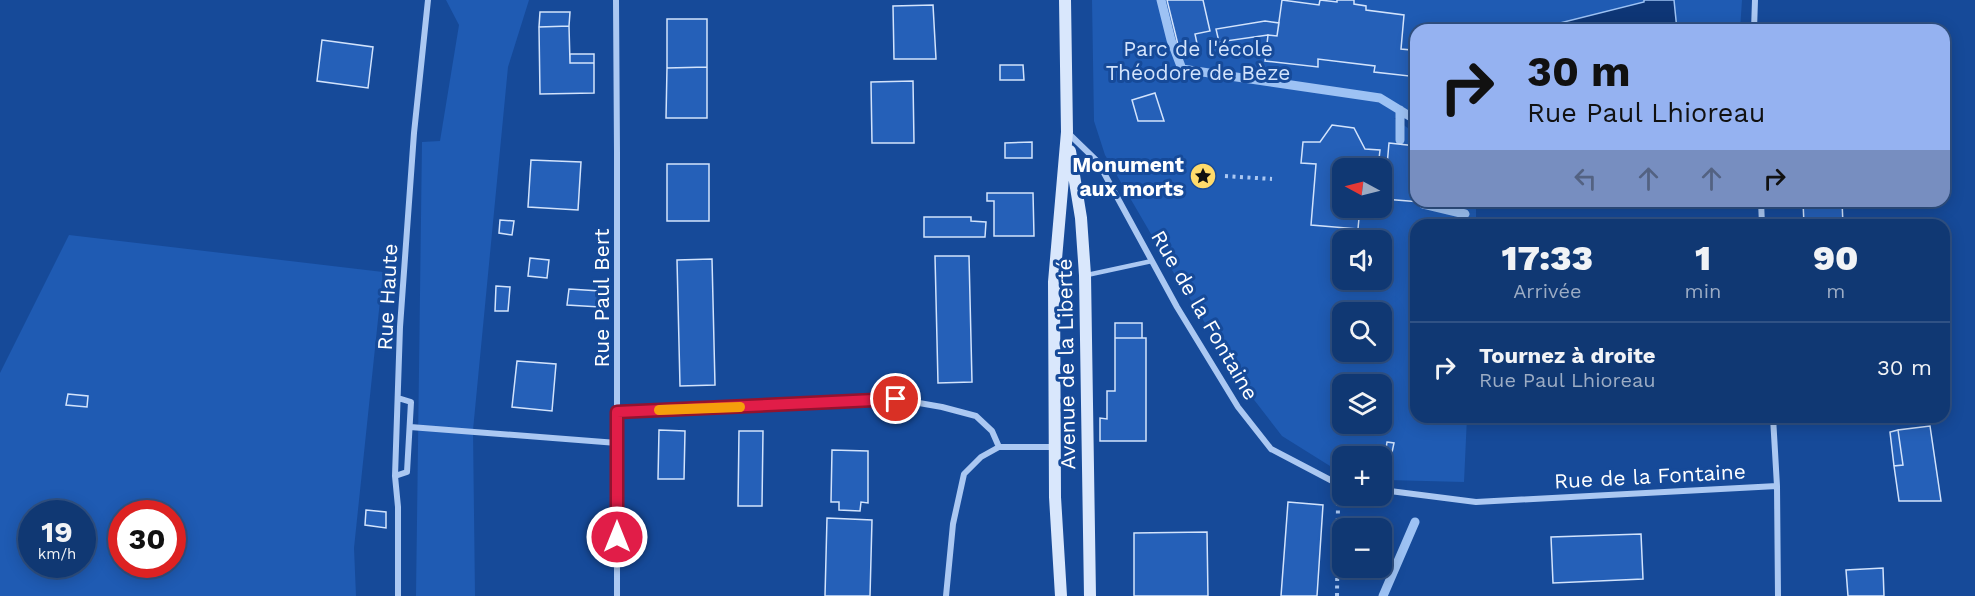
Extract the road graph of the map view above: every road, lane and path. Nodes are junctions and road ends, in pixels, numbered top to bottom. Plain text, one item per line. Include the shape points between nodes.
1 (428, 0) edge
2 (616, 0) edge
3 (1065, 0) edge
4 (1755, 0) edge
5 (1754, 24) edge
6 (1067, 132) junction
7 (1225, 176) dead end
8 (1272, 179) dead end
9 (1153, 260) junction
10 (1084, 275) junction
11 (398, 398) junction
12 (617, 412) junction
13 (1773, 423) edge
14 (410, 427) junction
15 (617, 443) junction
16 (999, 447) junction
17 (1054, 447) junction
18 (395, 476) junction
19 (1332, 481) edge
20 (1777, 486) junction
21 (1392, 491) edge
22 (1339, 506) edge
23 (398, 596) edge
24 (617, 596) edge
25 (946, 596) edge
26 (1060, 596) edge
27 (1090, 596) edge
28 (1337, 596) edge
29 (1778, 596) edge

1 - 11 street, Rue Haute via 400,327
2 - 12 street, Rue Paul Bert
3 - 6 main road, Avenue de la Liberté
4 - 5 street
6 - 9 street, Rue de la Fontaine via 1098,162
6 - 10 main road, Avenue de la Liberté via 1081,218
6 - 17 main road, Avenue de la Liberté via 1054,282
7 - 8 path
9 - 10 lane
9 - 19 street, Rue de la Fontaine via 1238,407 1271,449
10 - 27 main road, Avenue de la Liberté
11 - 14 street via 411,402
11 - 18 street, Rue Haute
12 - 15 street, Rue Paul Bert
12 - 16 street via 896,399 976,416 992,431
13 - 20 street
14 - 15 street
14 - 18 street via 407,472
15 - 24 street, Rue Paul Bert
16 - 17 street
16 - 25 street via 981,457 964,474 953,524
17 - 26 main road, Avenue de la Liberté
18 - 23 street, Rue Haute
20 - 21 street, Rue de la Fontaine via 1476,502
20 - 29 street
22 - 28 path

